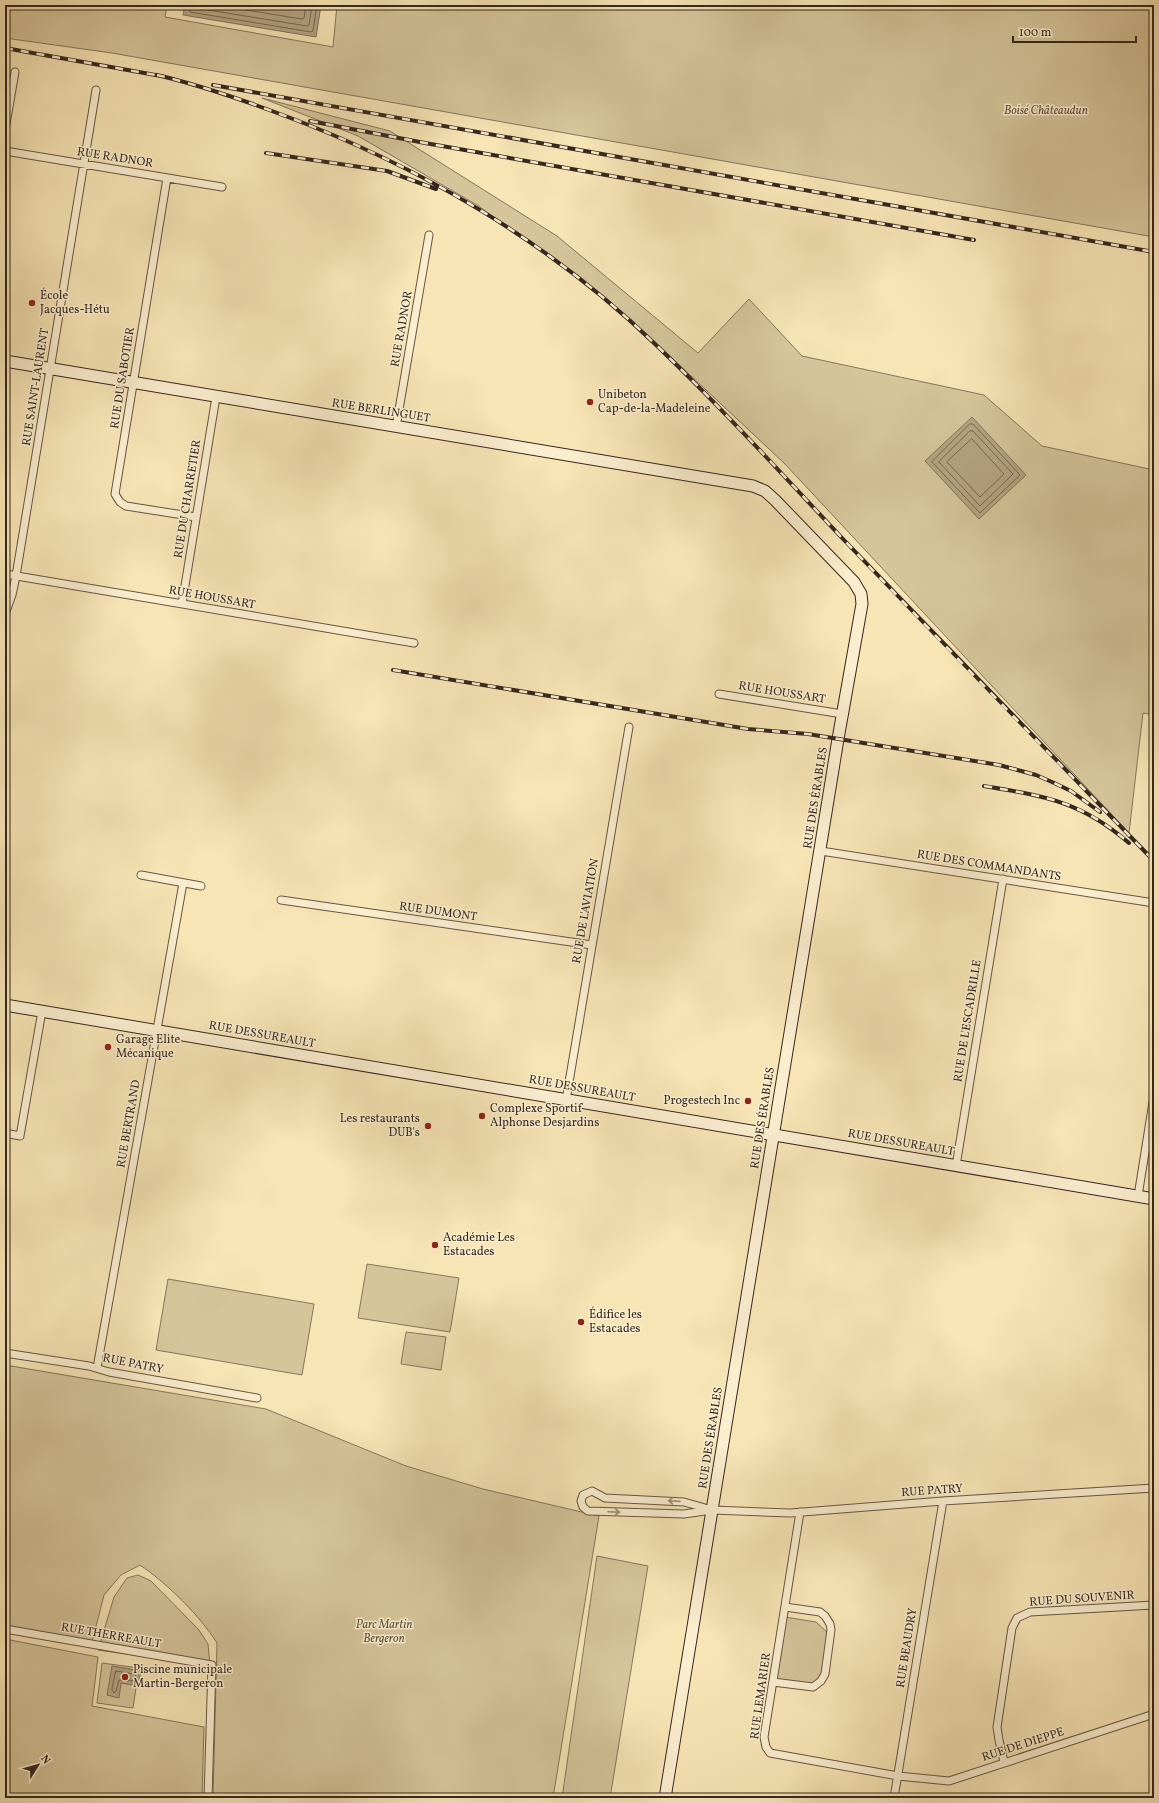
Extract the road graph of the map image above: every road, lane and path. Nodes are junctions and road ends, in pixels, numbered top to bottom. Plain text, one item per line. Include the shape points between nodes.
1 (15, 72) dead end
2 (96, 90) dead end
3 (5, 130) edge
4 (5, 151) edge
5 (84, 164) junction
6 (167, 178) junction
7 (222, 187) dead end
8 (429, 236) dead end
9 (5, 361) edge
10 (51, 369) junction
11 (133, 383) junction
12 (216, 397) junction
13 (396, 427) junction
14 (753, 486) joint
15 (196, 517) junction
16 (5, 574) edge
17 (16, 576) junction
18 (182, 604) junction
19 (5, 614) edge
20 (414, 643) dead end
21 (719, 694) dead end
22 (842, 714) junction
23 (629, 727) dead end
24 (821, 851) junction
25 (141, 875) dead end
26 (1003, 879) junction
27 (183, 883) junction
28 (201, 886) dead end
29 (281, 900) dead end
30 (1154, 903) edge
31 (592, 945) junction
32 (5, 1005) edge
33 (42, 1011) junction
34 (156, 1030) junction
35 (1154, 1096) edge
36 (566, 1100) junction
37 (5, 1133) edge
38 (774, 1135) junction
39 (956, 1166) junction
40 (1138, 1196) junction
41 (1154, 1199) edge
42 (5, 1353) edge
43 (97, 1368) junction
44 (257, 1398) dead end
45 (1154, 1488) edge
46 (942, 1501) junction
47 (712, 1510) junction
48 (800, 1512) junction
49 (1154, 1605) edge
50 (785, 1607) junction
51 (5, 1629) edge
52 (773, 1682) junction
53 (1154, 1714) edge
54 (1004, 1762) junction
55 (898, 1776) junction
56 (208, 1798) edge
57 (665, 1798) edge
58 (894, 1798) edge

1 - 3 street
2 - 5 street, RUE SAINT-LAURENT
4 - 5 street, RUE RADNOR
5 - 6 street, RUE RADNOR
5 - 10 street, RUE SAINT-LAURENT
6 - 7 street, RUE RADNOR
6 - 11 street, RUE DU SABOTIER
8 - 13 street, RUE RADNOR
9 - 10 street, RUE BERLINGUET
10 - 11 street, RUE BERLINGUET
10 - 17 street, RUE SAINT-LAURENT
11 - 12 street, RUE BERLINGUET
11 - 15 street, RUE DU SABOTIER via 116,497 126,506
12 - 13 street, RUE BERLINGUET
12 - 15 street, RUE DU CHARRETIER
13 - 14 street, RUE BERLINGUET
14 - 22 street, RUE DES ÉRABLES via 776,500 848,575 861,594 862,604
15 - 18 street, RUE DU CHARRETIER
16 - 17 street, RUE HOUSSART
17 - 18 street, RUE HOUSSART
17 - 19 street, RUE SAINT-LAURENT
18 - 20 street, RUE HOUSSART
21 - 22 street, RUE HOUSSART
22 - 24 street, RUE DES ÉRABLES
23 - 31 street, RUE DE L'AVIATION
24 - 26 street, RUE DES COMMANDANTS
24 - 38 street, RUE DES ÉRABLES
25 - 27 street
26 - 30 street, RUE DES COMMANDANTS
26 - 39 street, RUE DE L'ESCADRILLE
27 - 28 street
27 - 34 street, RUE BERTRAND
29 - 31 street, RUE DUMONT
31 - 36 street, RUE DE L'AVIATION
32 - 33 street, RUE DESSUREAULT
33 - 34 street, RUE DESSUREAULT
33 - 37 street via 20,1136
34 - 36 street, RUE DESSUREAULT
34 - 43 street, RUE BERTRAND
35 - 40 street
36 - 38 street, RUE DESSUREAULT
38 - 39 street, RUE DESSUREAULT
38 - 47 street, RUE DES ÉRABLES
39 - 40 street, RUE DESSUREAULT
40 - 41 street, RUE DESSUREAULT
42 - 43 street, RUE PATRY
43 - 44 street, RUE PATRY
45 - 46 street, RUE PATRY
46 - 48 street, RUE PATRY
46 - 55 street, RUE BEAUDRY
47 -> 47 street, RUE PATRY via 684,1502 605,1498 592,1491 583,1495 581,1501 588,1511 684,1514
47 - 48 street, RUE PATRY
47 - 57 street, RUE DES ÉRABLES
48 - 50 street, RUE LEMARIER
49 - 54 street, RUE DU SOUVENIR via 1030,1612 1017,1618 1012,1628 998,1720 998,1740
50 - 52 street, RUE LEMARIER
50 - 52 street via 820,1612 828,1619 831,1630 826,1671 823,1679 813,1687
51 - 56 street, RUE THERREAULT via 212,1665
52 - 55 street, RUE LEMARIER via 764,1740 770,1753
53 - 54 street, RUE DE DIEPPE
54 - 55 street, RUE DE DIEPPE via 949,1781
55 - 58 street, RUE BEAUDRY

